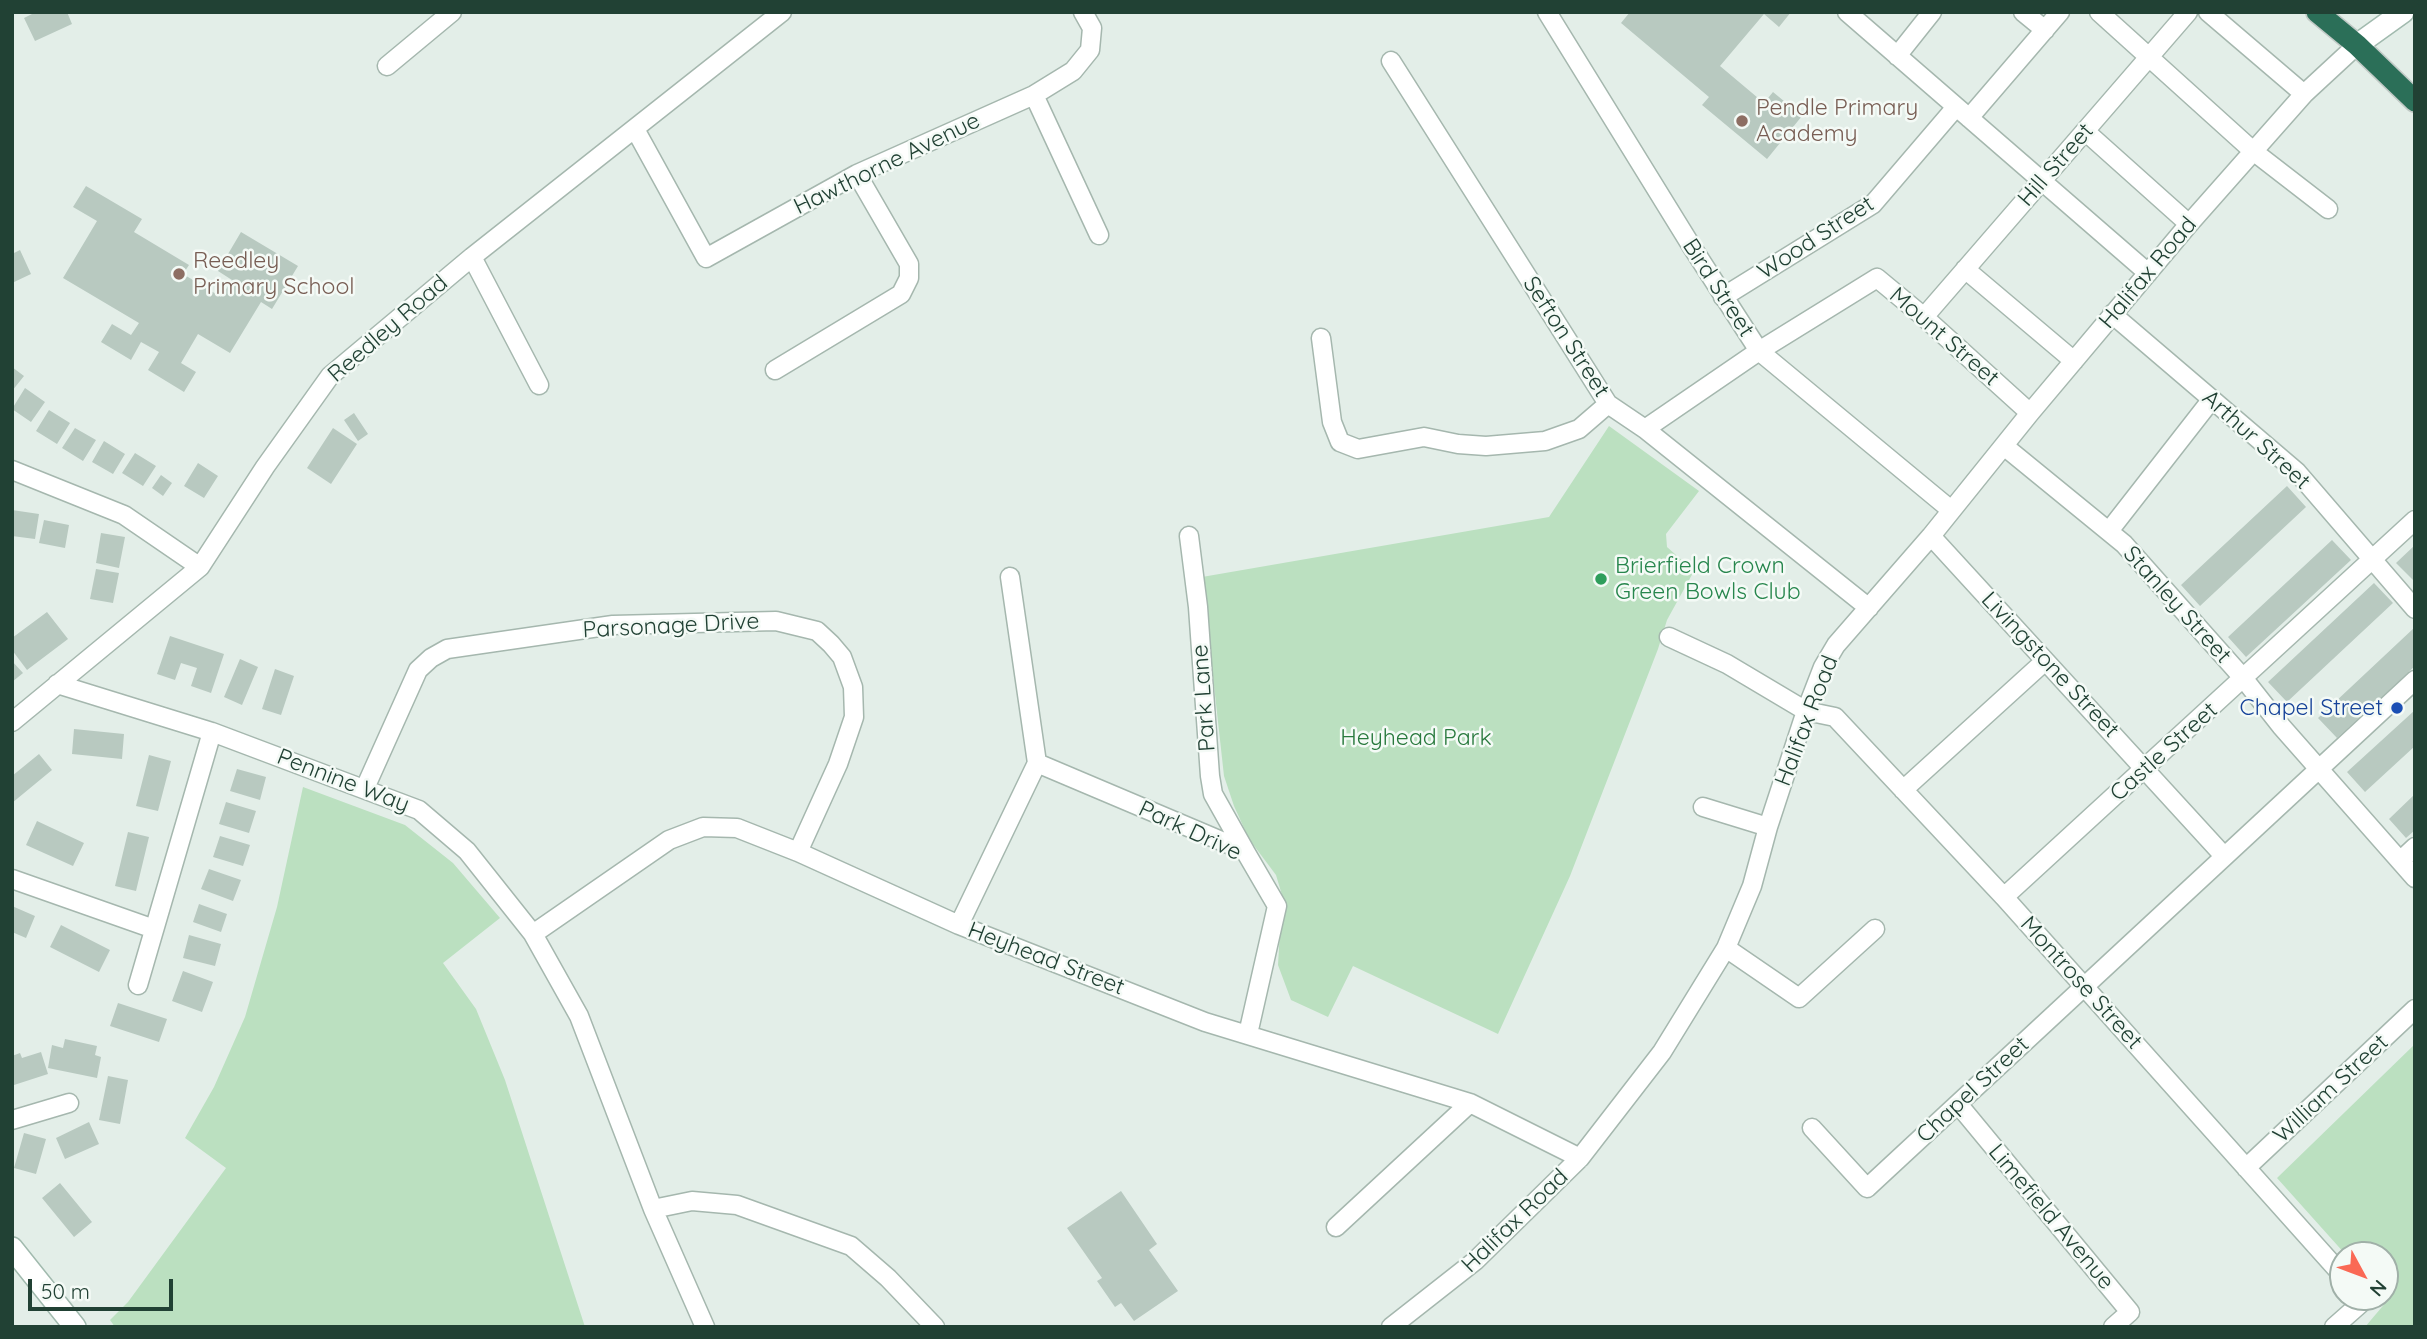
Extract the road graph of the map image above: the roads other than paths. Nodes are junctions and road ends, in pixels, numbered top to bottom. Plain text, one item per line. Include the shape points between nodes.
1 (452, 12) edge
2 (782, 12) edge
3 (1083, 12) edge
4 (1548, 12) edge
5 (1847, 12) edge
6 (1932, 12) edge
7 (2023, 12) edge
8 (2060, 12) edge
9 (2099, 12) edge
10 (2188, 12) edge
11 (2208, 12) edge
12 (2317, 12) edge
13 (2403, 12) edge
14 (2045, 30) junction
15 (2357, 45) junction
16 (1897, 56) junction
17 (2149, 57) junction
18 (1391, 61) dead end
19 (387, 66) dead end
20 (2411, 89) edge
21 (2304, 94) junction
22 (1034, 95) junction
23 (1962, 112) junction
24 (635, 129) junction
25 (2085, 131) junction
26 (2253, 151) junction
27 (857, 174) junction
28 (2042, 181) junction
29 (2328, 209) dead end
30 (2189, 224) junction
31 (1099, 235) dead end
32 (472, 257) junction
33 (1965, 269) junction
34 (2148, 272) junction
35 (1723, 297) junction
36 (2112, 314) junction
37 (1924, 317) junction
38 (1321, 338) dead end
39 (1759, 351) junction
40 (2074, 361) junction
41 (775, 370) dead end
42 (539, 385) dead end
43 (2212, 399) junction
44 (1608, 404) junction
45 (2030, 413) junction
46 (1645, 429) junction
47 (2004, 446) junction
48 (12, 470) edge
49 (1951, 510) junction
50 (2415, 520) edge
51 (2109, 531) junction
52 (1189, 536) dead end
53 (1931, 536) junction
54 (2372, 558) junction
55 (200, 567) junction
56 (1010, 578) dead end
57 (1869, 608) junction
58 (2415, 609) edge
59 (1669, 637) dead end
60 (2045, 661) junction
61 (2244, 679) junction
62 (2415, 680) edge
63 (57, 684) junction
64 (1806, 711) junction
65 (12, 722) edge
66 (212, 732) junction
67 (1037, 763) junction
68 (2146, 768) junction
69 (2319, 769) junction
70 (365, 789) junction
71 (1902, 790) junction
72 (1703, 807) dead end
73 (1768, 827) junction
74 (2415, 847) edge
75 (1245, 851) junction
76 (798, 852) junction
77 (2224, 856) junction
78 (2400, 861) junction
79 (2415, 878) edge
80 (12, 879) edge
81 (2004, 897) junction
82 (959, 925) junction
83 (154, 929) junction
84 (1875, 929) dead end
85 (533, 934) junction
86 (1726, 948) junction
87 (138, 985) dead end
88 (2084, 986) junction
89 (2415, 1009) edge
90 (1248, 1034) junction
91 (69, 1102) dead end
92 (1470, 1103) junction
93 (1958, 1104) junction
94 (12, 1119) edge
95 (1812, 1128) dead end
96 (1580, 1158) junction
97 (2246, 1168) junction
98 (653, 1209) junction
99 (1335, 1227) dead end
100 (12, 1248) edge
101 (2329, 1260) edge
102 (2349, 1311) edge
103 (75, 1327) edge
104 (705, 1327) edge
105 (935, 1327) edge
106 (1391, 1327) edge
107 (2113, 1327) edge
108 (2334, 1327) edge

1 - 19 street
2 - 24 street, Reedley Road
3 - 22 street, Hawthorne Avenue via 1092,28 1090,50 1073,72
4 - 35 street, Bird Street
5 - 16 street
6 - 16 street
7 - 14 street
8 - 14 street, Wood Street
9 - 17 street
10 - 17 street, Hill Street
11 - 21 street
12 - 15 highway
13 - 15 street
14 - 23 street, Wood Street
15 - 20 highway
15 - 21 street, Halifax Road
16 - 23 street
17 - 25 street, Hill Street
17 - 26 street
18 - 44 street, Sefton Street
21 - 26 street, Halifax Road
22 - 27 street, Hawthorne Avenue
22 - 31 street
23 - 28 street
23 - 35 street, Wood Street via 1873,204
24 - 27 street, Hawthorne Avenue via 706,258
24 - 32 street, Reedley Road
25 - 28 street, Hill Street
25 - 30 street
26 - 29 street
26 - 30 street, Halifax Road
27 - 41 street via 909,264 909,278 901,294
28 - 33 street, Hill Street
28 - 34 street
30 - 34 street, Halifax Road
32 - 42 street
32 - 55 street, Reedley Road via 330,376
33 - 37 street, Hill Street
33 - 40 street
34 - 36 street, Halifax Road
35 - 39 street, Bird Street
36 - 40 street, Halifax Road
36 - 43 street, Arthur Street
37 - 39 street, Mount Street via 1877,278
37 - 45 street, Mount Street
38 - 44 street via 1332,422 1340,442 1358,449 1424,437 1486,446 1545,441 1579,429
39 - 46 street, Mount Street
39 - 49 street, Bird Street
40 - 45 street, Halifax Road
43 - 51 street
43 - 54 street, Arthur Street via 2297,472
44 - 46 street, Sefton Street
45 - 47 street, Halifax Road
46 - 57 street, Sefton Street
47 - 49 street, Halifax Road
47 - 51 street, Stanley Street
48 - 55 street via 124,515
49 - 53 street, Halifax Road
50 - 54 street, Castle Street
51 - 61 street, Stanley Street
52 - 75 street, Park Lane via 1213,794
53 - 57 street, Halifax Road
53 - 60 street, Livingstone Street
54 - 58 street, Arthur Street
54 - 61 street, Castle Street
55 - 63 street, Reedley Road
56 - 67 street
57 - 64 street, Halifax Road via 1836,645
59 - 64 street, Montrose Street via 1727,664
60 - 68 street, Livingstone Street
60 - 71 street
61 - 68 street, Castle Street
61 - 69 street, Stanley Street
62 - 69 street, Chapel Street
63 - 65 street, Reedley Road
63 - 66 street, Pennine Way
64 - 71 street, Montrose Street via 1835,717
64 - 73 street, Halifax Road
66 - 70 street, Pennine Way
66 - 83 street
67 - 75 street, Park Drive
67 - 82 street
68 - 77 street, Livingstone Street
68 - 81 street, Castle Street
69 - 77 street, Chapel Street
69 - 78 street, Stanley Street
70 - 76 street, Parsonage Drive via 418,670 447,649 613,625 776,621 817,631 842,657 853,687 854,717
70 - 85 street, Pennine Way via 419,810 467,851
71 - 81 street, Montrose Street
72 - 73 street
73 - 86 street, Halifax Road via 1752,886
74 - 78 street
75 - 90 street, Park Drive via 1277,906
76 - 82 street, Heyhead Street
76 - 85 street, Heyhead Street via 737,828 703,827 669,840
77 - 88 street, Chapel Street
78 - 79 street, Stanley Street
80 - 83 street
81 - 88 street, Montrose Street
82 - 90 street, Heyhead Street
83 - 87 street
84 - 86 street via 1799,998
85 - 98 street, Pennine Way via 579,1016
86 - 96 street, Halifax Road via 1662,1052
88 - 93 street, Chapel Street
88 - 97 street, Montrose Street
89 - 97 street, William Street
90 - 92 street, Heyhead Street
91 - 94 street
92 - 96 street, Heyhead Street
92 - 99 street
93 - 95 street, Chapel Street via 1867,1188
93 - 107 street, Limefield Avenue via 2130,1312
96 - 106 street, Halifax Road via 1475,1261
97 - 101 street, Montrose Street
98 - 104 street, Pennine Way
98 - 105 street via 692,1201 737,1206 851,1246
100 - 103 street
102 - 108 street

